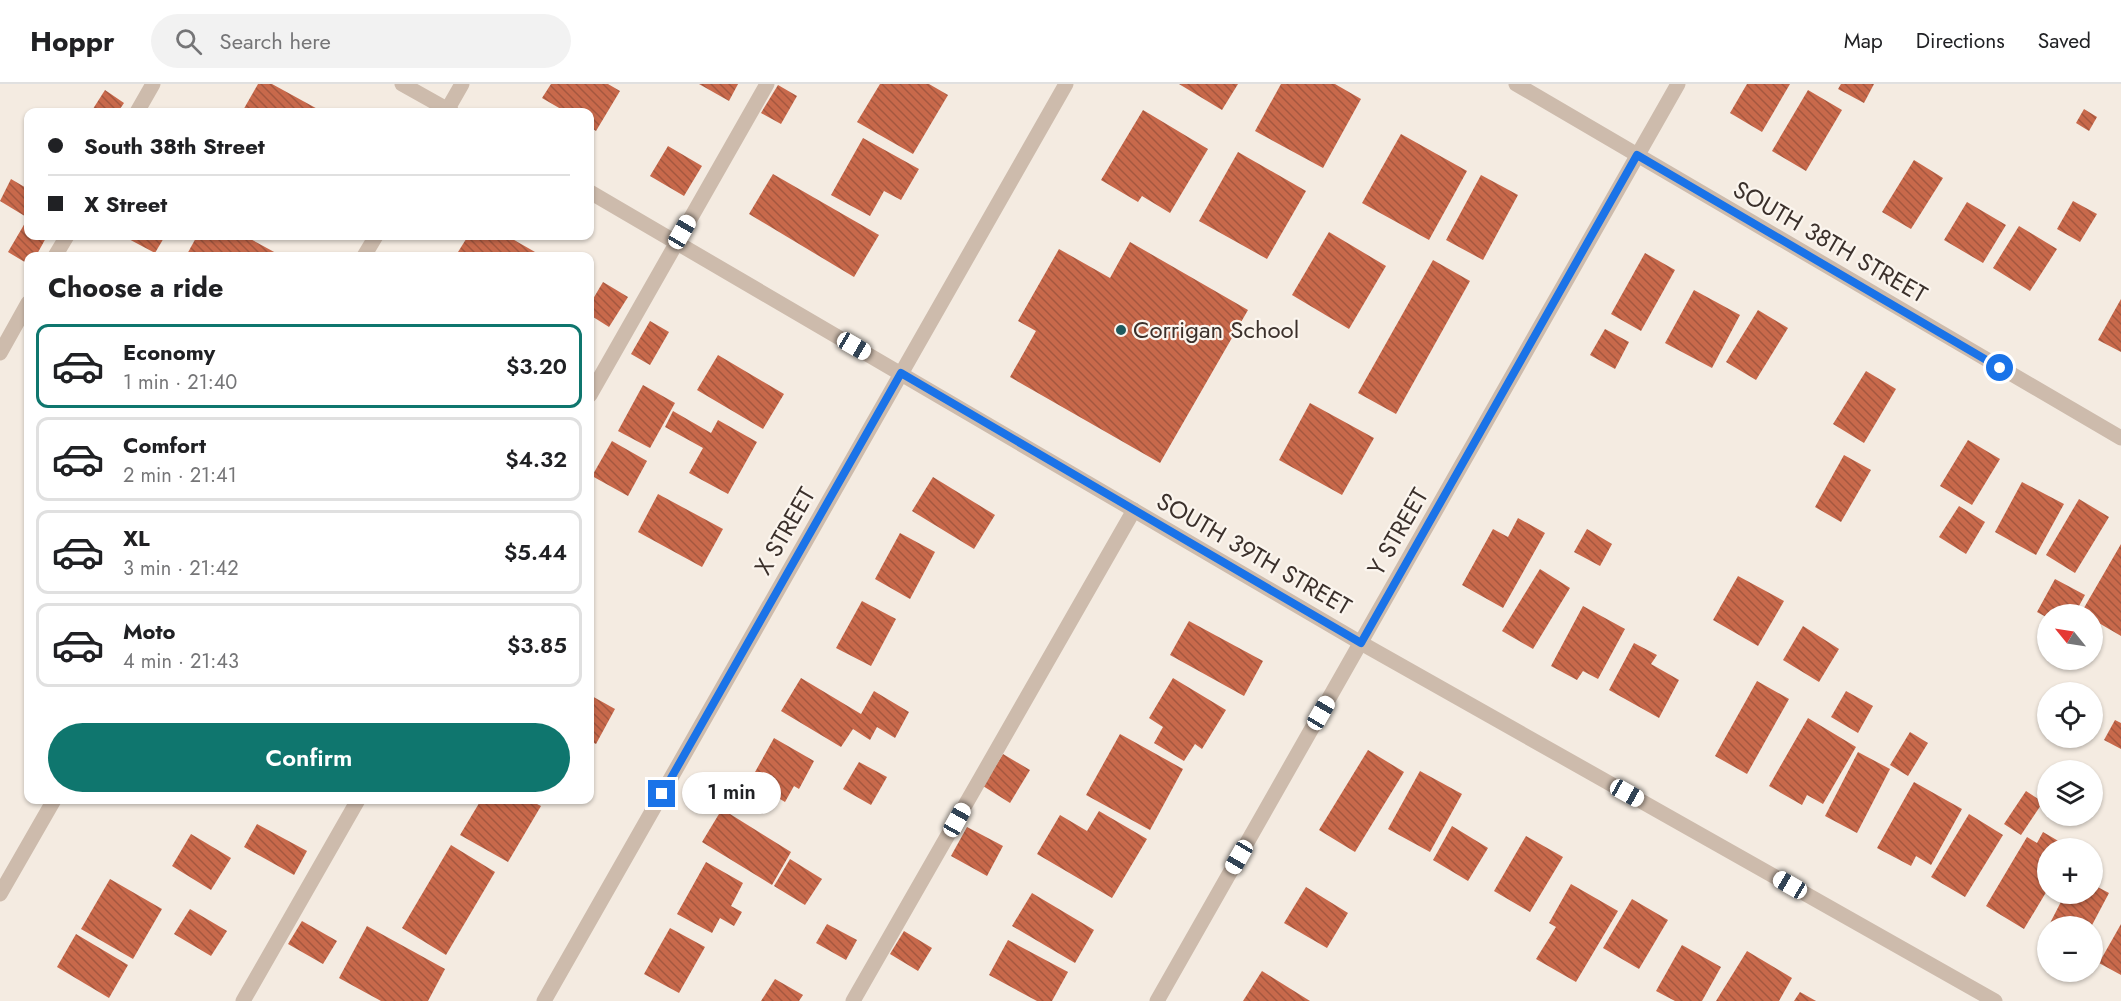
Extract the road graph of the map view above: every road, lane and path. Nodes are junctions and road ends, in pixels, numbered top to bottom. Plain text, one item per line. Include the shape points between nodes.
1 (153, 84) edge
2 (402, 84) edge
3 (462, 84) edge
4 (767, 84) edge
5 (1066, 84) edge
6 (1515, 84) edge
7 (1678, 84) edge
8 (139, 108) edge
9 (442, 108) edge
10 (451, 108) edge
11 (1637, 155) junction
12 (594, 194) edge
13 (676, 242) junction
14 (24, 310) edge
15 (0, 354) edge
16 (901, 373) junction
17 (594, 388) edge
18 (2121, 438) edge
19 (1134, 510) junction
20 (1361, 643) junction
21 (52, 804) edge
22 (356, 804) edge
23 (0, 894) edge
24 (243, 1001) edge
25 (544, 1001) edge
26 (853, 1001) edge
27 (1157, 1001) edge
28 (1995, 1001) edge

1 - 8 street
2 - 9 street
3 - 10 street
4 - 13 street
5 - 16 street, X STREET
6 - 11 street, SOUTH 38TH STREET
7 - 11 street, Y STREET
11 - 18 street, SOUTH 38TH STREET
11 - 20 street, Y STREET
12 - 13 street, SOUTH 39TH STREET
13 - 16 street, SOUTH 39TH STREET
13 - 17 street
14 - 15 street
16 - 19 street, SOUTH 39TH STREET
16 - 25 street, X STREET
19 - 20 street, SOUTH 39TH STREET
19 - 26 street
20 - 27 street, Y STREET
20 - 28 street, SOUTH 39TH STREET
21 - 23 street
22 - 24 street

